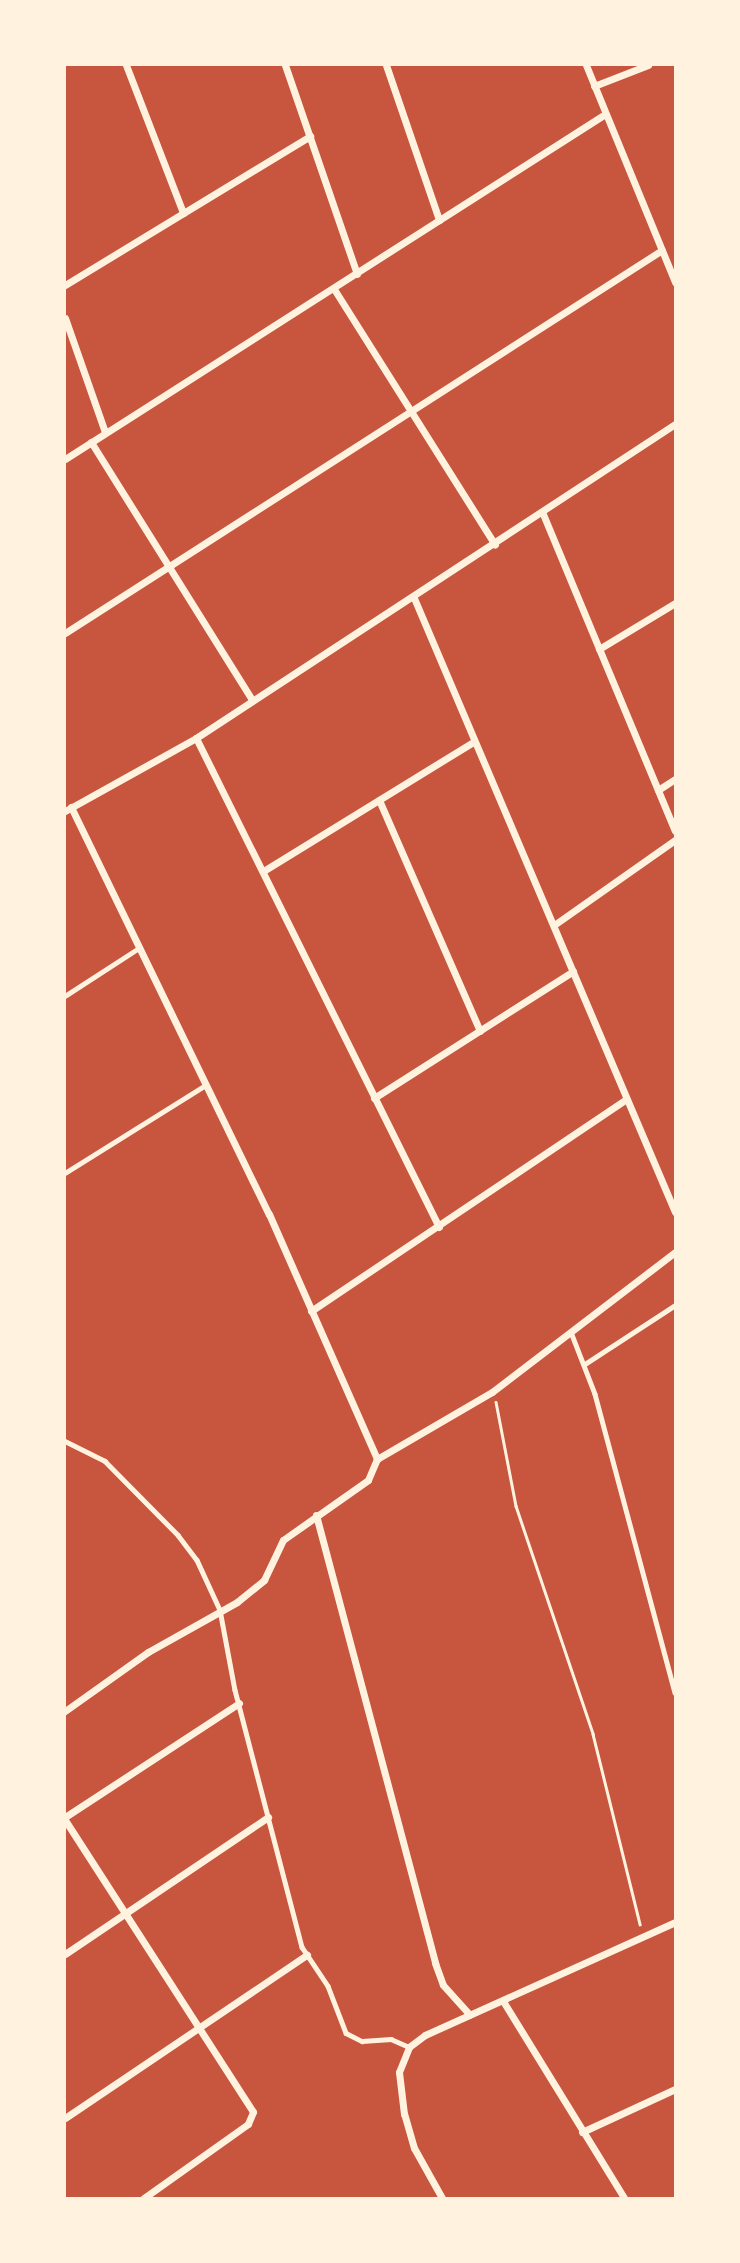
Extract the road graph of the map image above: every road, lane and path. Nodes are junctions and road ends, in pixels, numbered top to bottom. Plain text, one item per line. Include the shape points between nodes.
1 (126, 65) edge
2 (285, 65) edge
3 (386, 65) edge
4 (586, 65) edge
5 (648, 65) edge
6 (594, 86) junction
7 (605, 114) junction
8 (310, 136) junction
9 (183, 214) junction
10 (439, 220) junction
11 (662, 250) junction
12 (357, 274) junction
13 (675, 282) edge
14 (65, 285) edge
15 (334, 289) junction
16 (65, 318) edge
17 (410, 411) junction
18 (675, 424) edge
19 (105, 432) junction
20 (91, 442) junction
21 (65, 459) edge
22 (543, 514) junction
23 (495, 545) junction
24 (170, 565) junction
25 (414, 598) junction
26 (675, 603) edge
27 (65, 633) edge
28 (599, 649) junction
29 (253, 701) junction
30 (196, 738) junction
31 (473, 742) junction
32 (675, 779) edge
33 (658, 790) junction
34 (379, 800) junction
35 (68, 809) edge
36 (675, 831) edge
37 (675, 840) edge
38 (265, 870) junction
39 (554, 925) junction
40 (139, 947) junction
41 (573, 971) junction
42 (65, 996) edge
43 (480, 1031) junction
44 (206, 1085) junction
45 (374, 1098) junction
46 (625, 1100) junction
47 (65, 1173) edge
48 (675, 1212) edge
49 (439, 1227) junction
50 (675, 1252) edge
51 (675, 1305) edge
52 (311, 1311) junction
53 (571, 1332) junction
54 (585, 1364) junction
55 (492, 1392) junction
56 (65, 1441) edge
57 (377, 1459) junction
58 (316, 1515) junction
59 (220, 1610) junction
60 (675, 1692) edge
61 (239, 1703) junction
62 (65, 1711) edge
63 (268, 1817) junction
64 (65, 1819) edge
65 (124, 1914) junction
66 (675, 1922) edge
67 (641, 1938) junction
68 (65, 1954) edge
69 (307, 1955) junction
70 (503, 2001) junction
71 (470, 2015) junction
72 (198, 2028) junction
73 (409, 2047) junction
74 (675, 2089) edge
75 (65, 2118) edge
76 (582, 2132) junction
77 (144, 2198) edge
78 (442, 2198) edge
79 (624, 2198) edge

1 - 9 street
2 - 8 street
3 - 10 street
4 - 6 street
5 - 6 street
6 - 7 street
7 - 10 street
7 - 11 street
8 - 9 street
8 - 12 street
9 - 14 street
10 - 12 street
11 - 13 street
11 - 17 street
12 - 15 street
15 - 17 street
15 - 19 street
16 - 19 street
17 - 23 street
17 - 24 street
18 - 22 street
19 - 20 street
20 - 21 street
20 - 24 street
22 - 23 street
22 - 28 street
23 - 25 street
24 - 27 street
24 - 29 street
25 - 29 street
25 - 31 street
26 - 28 street
28 - 33 street
29 - 30 street
30 - 35 street
30 - 38 street
31 - 34 street
31 - 39 street
32 - 33 street
33 - 36 street
34 - 38 street
34 - 43 street
35 - 40 street
37 - 39 street
38 - 45 street
39 - 41 street
40 - 42 lane
40 - 44 street
41 - 43 street
41 - 46 street
43 - 45 street
44 - 47 lane
44 - 52 street
45 - 49 street
46 - 48 street
46 - 49 street
49 - 52 street
50 - 53 street
51 - 54 lane
52 - 57 street
53 - 54 lane
53 - 55 street
54 - 60 lane
55 - 57 street
55 - 67 path via 500,1413 516,1506 593,1734
56 - 59 lane via 105,1461 178,1535 197,1560
57 - 58 street via 368,1480
58 - 59 street via 283,1540 264,1580
58 - 71 street via 435,1963 443,1985
59 - 61 lane
59 - 62 street via 148,1652
61 - 63 lane
61 - 64 street
63 - 65 street
63 - 69 lane
64 - 65 street
65 - 68 street
65 - 72 street
66 - 67 street
67 - 70 street
69 - 72 street
69 - 73 lane via 328,1986 346,2033 362,2041 391,2039
70 - 71 street
70 - 76 street
71 - 73 street
72 - 75 street
72 - 77 street via 253,2112 248,2124
73 - 78 street via 399,2071 404,2114 414,2148
74 - 76 street
76 - 79 street

